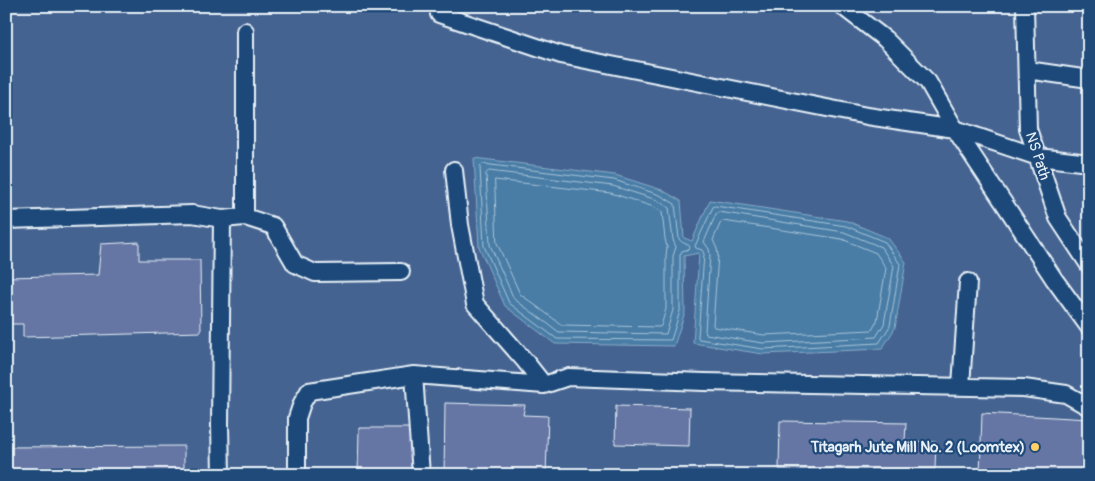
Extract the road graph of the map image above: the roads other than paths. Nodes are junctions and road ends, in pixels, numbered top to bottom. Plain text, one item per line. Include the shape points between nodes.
1 (842, 6) edge
2 (1025, 6) edge
3 (438, 14) dead end
4 (245, 31) dead end
5 (1027, 70) junction
6 (1089, 79) edge
7 (955, 129) junction
8 (1038, 157) junction
9 (1089, 163) edge
10 (454, 170) dead end
11 (245, 217) junction
12 (222, 219) junction
13 (6, 220) edge
14 (1089, 265) edge
15 (401, 272) dead end
16 (968, 282) dead end
17 (1089, 327) edge
18 (414, 375) junction
19 (544, 385) junction
20 (961, 386) junction
21 (1089, 407) edge
22 (221, 475) edge
23 (297, 475) edge
24 (421, 475) edge

1 - 7 street via 885,39 928,82
2 - 5 street, NS Path
3 - 7 street via 561,55 867,116
4 - 11 street
5 - 6 street
5 - 8 street, NS Path via 1028,129
7 - 8 street
7 - 17 street
8 - 9 street
8 - 14 street, NS Path via 1058,218
10 - 19 street via 460,225 476,304
11 - 12 street
11 - 15 street via 273,226 295,264 315,273
12 - 13 street via 192,214
12 - 22 street
16 - 20 street
18 - 19 street
18 - 23 street via 309,392 297,418
18 - 24 street
19 - 20 street via 568,377
20 - 21 street via 1024,388 1066,394

